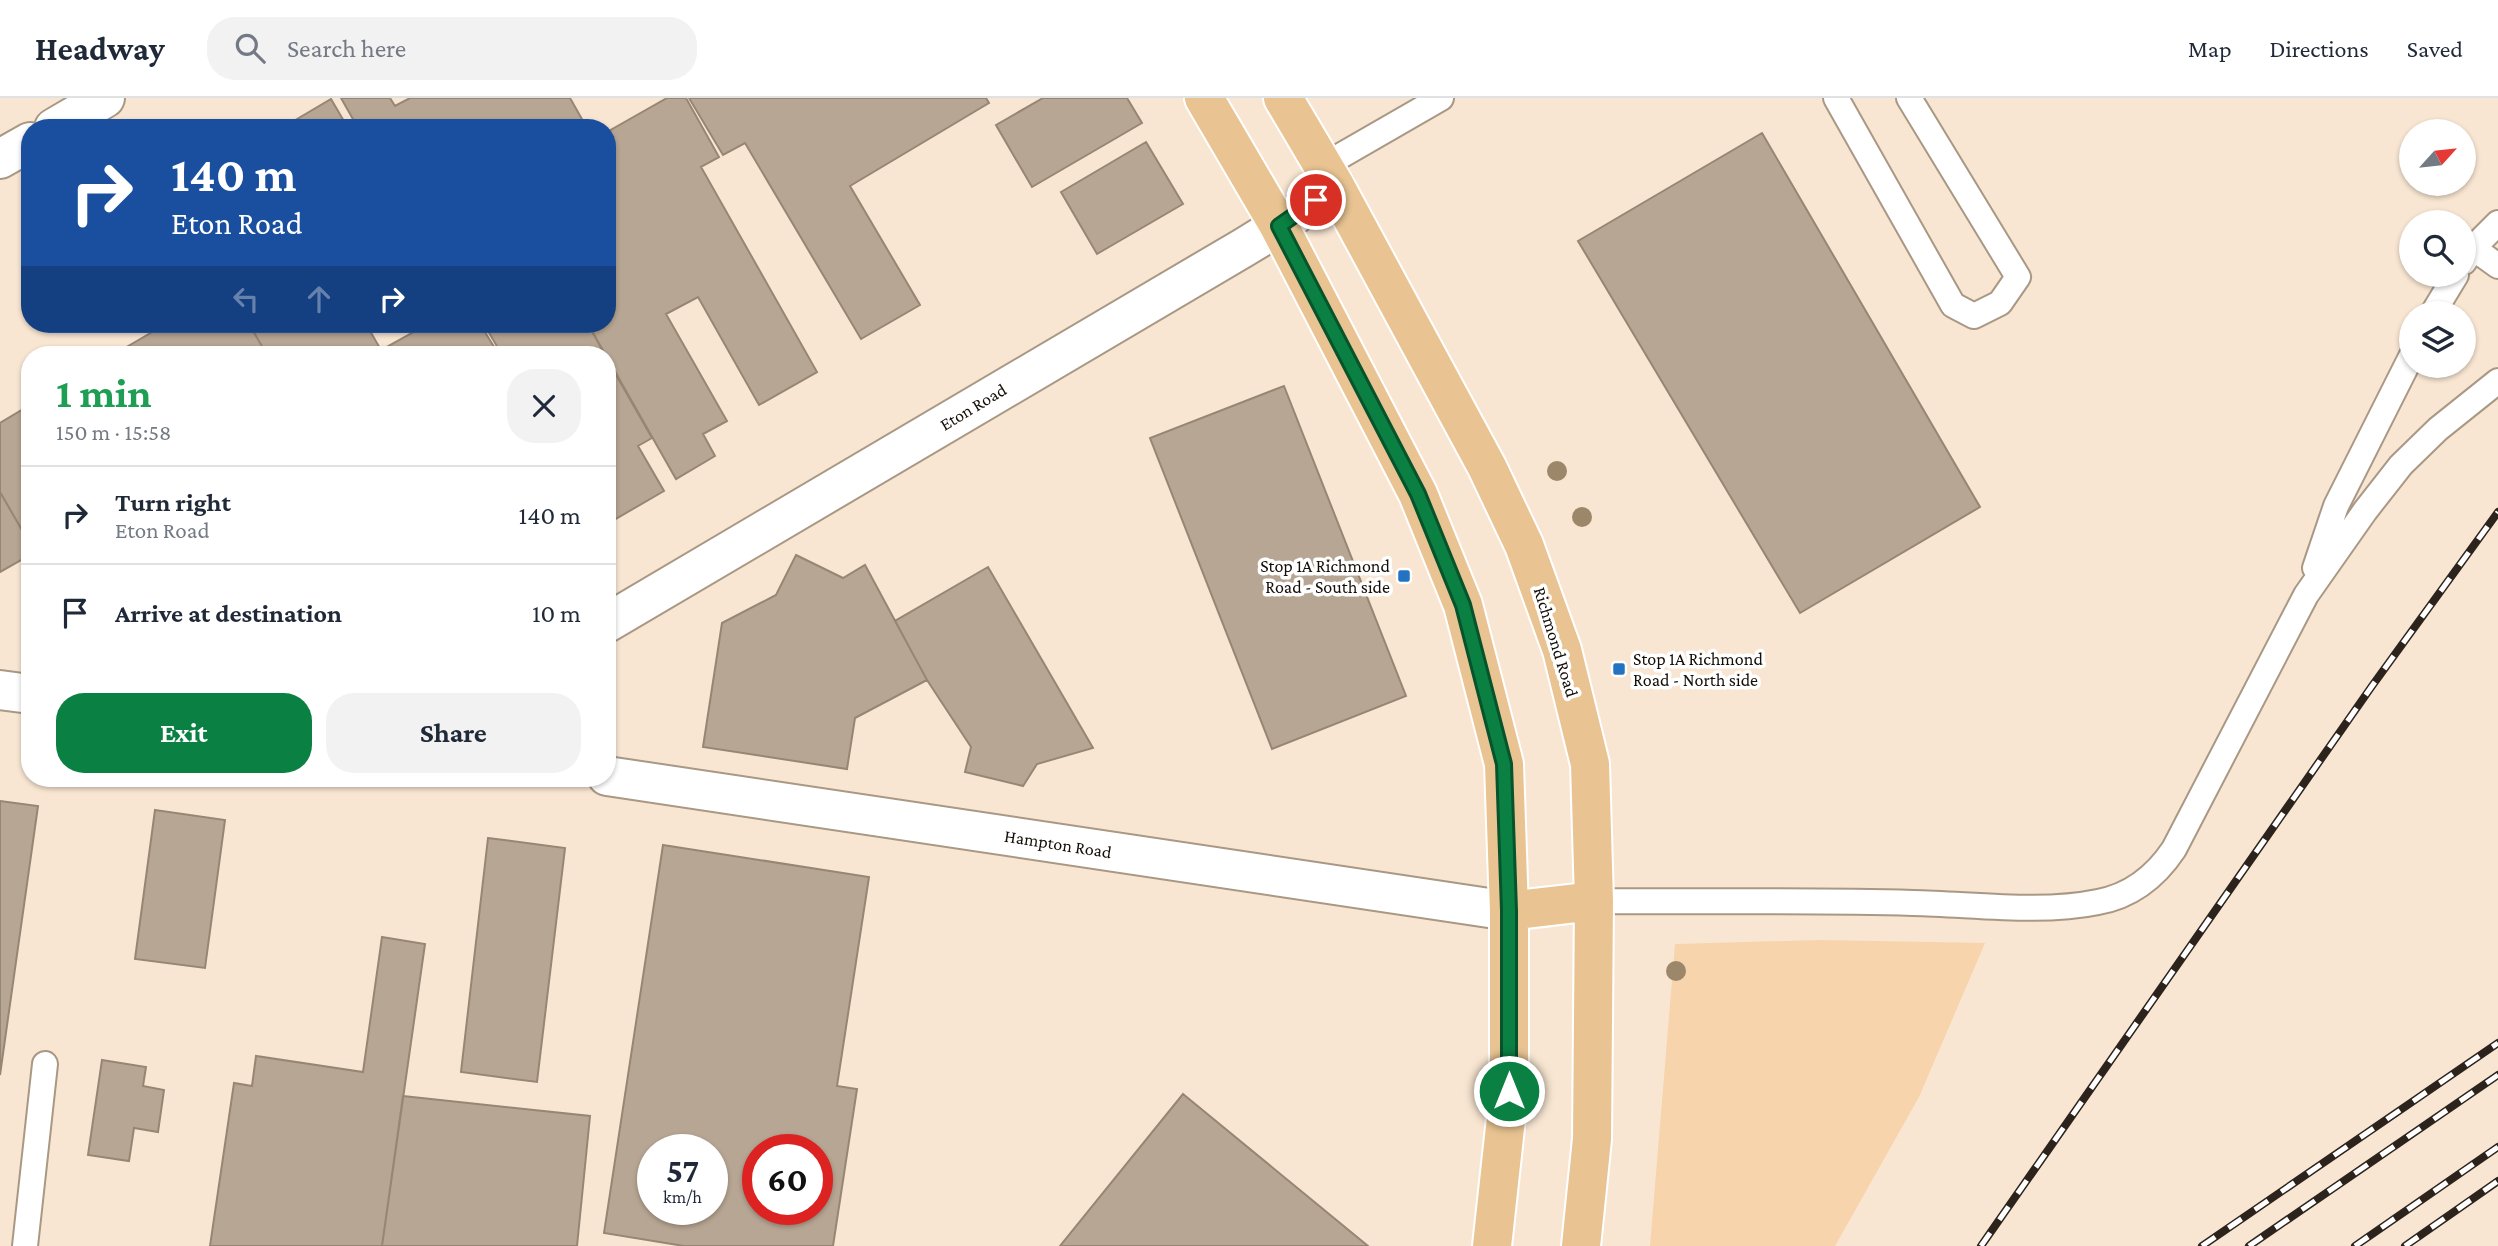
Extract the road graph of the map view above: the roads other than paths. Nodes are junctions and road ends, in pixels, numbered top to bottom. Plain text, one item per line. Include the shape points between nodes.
1 (105, 98) edge
2 (1204, 98) edge
3 (1283, 98) edge
4 (1441, 98) edge
5 (1836, 98) edge
6 (1909, 98) edge
7 (69, 119) edge
8 (21, 147) edge
9 (0, 159) edge
10 (1329, 176) junction
11 (2498, 223) edge
12 (1279, 226) junction
13 (2476, 246) edge
14 (2476, 258) edge
15 (2498, 266) edge
16 (2400, 378) edge
17 (2498, 381) edge
18 (2306, 595) junction
19 (616, 617) edge
20 (0, 690) edge
21 (21, 693) edge
22 (616, 777) edge
23 (1594, 901) junction
24 (1509, 911) junction
25 (45, 1064) dead end
26 (25, 1246) edge
27 (1492, 1246) edge
28 (1581, 1246) edge

1 - 7 street
2 - 12 main road
3 - 10 main road, Richmond Road
4 - 10 lane
5 - 6 lane via 1953,305 1974,316 2000,303 2018,277
8 - 9 street
10 - 12 street, Eton Road
10 - 23 main road, Richmond Road via 1487,467 1534,571 1562,650 1590,764
11 - 13 lane
12 - 19 street, Eton Road
12 - 24 main road via 1418,494 1463,605 1504,764
14 - 15 lane
16 - 18 lane via 2336,506
17 - 18 lane via 2401,465
18 - 23 lane via 2174,849 2165,864 2137,888 2099,902 2056,907
20 - 21 street
22 - 24 street, Hampton Road
23 - 24 main road
23 - 28 main road, Richmond Road via 1592,1139
24 - 27 main road via 1509,1091
25 - 26 lane

